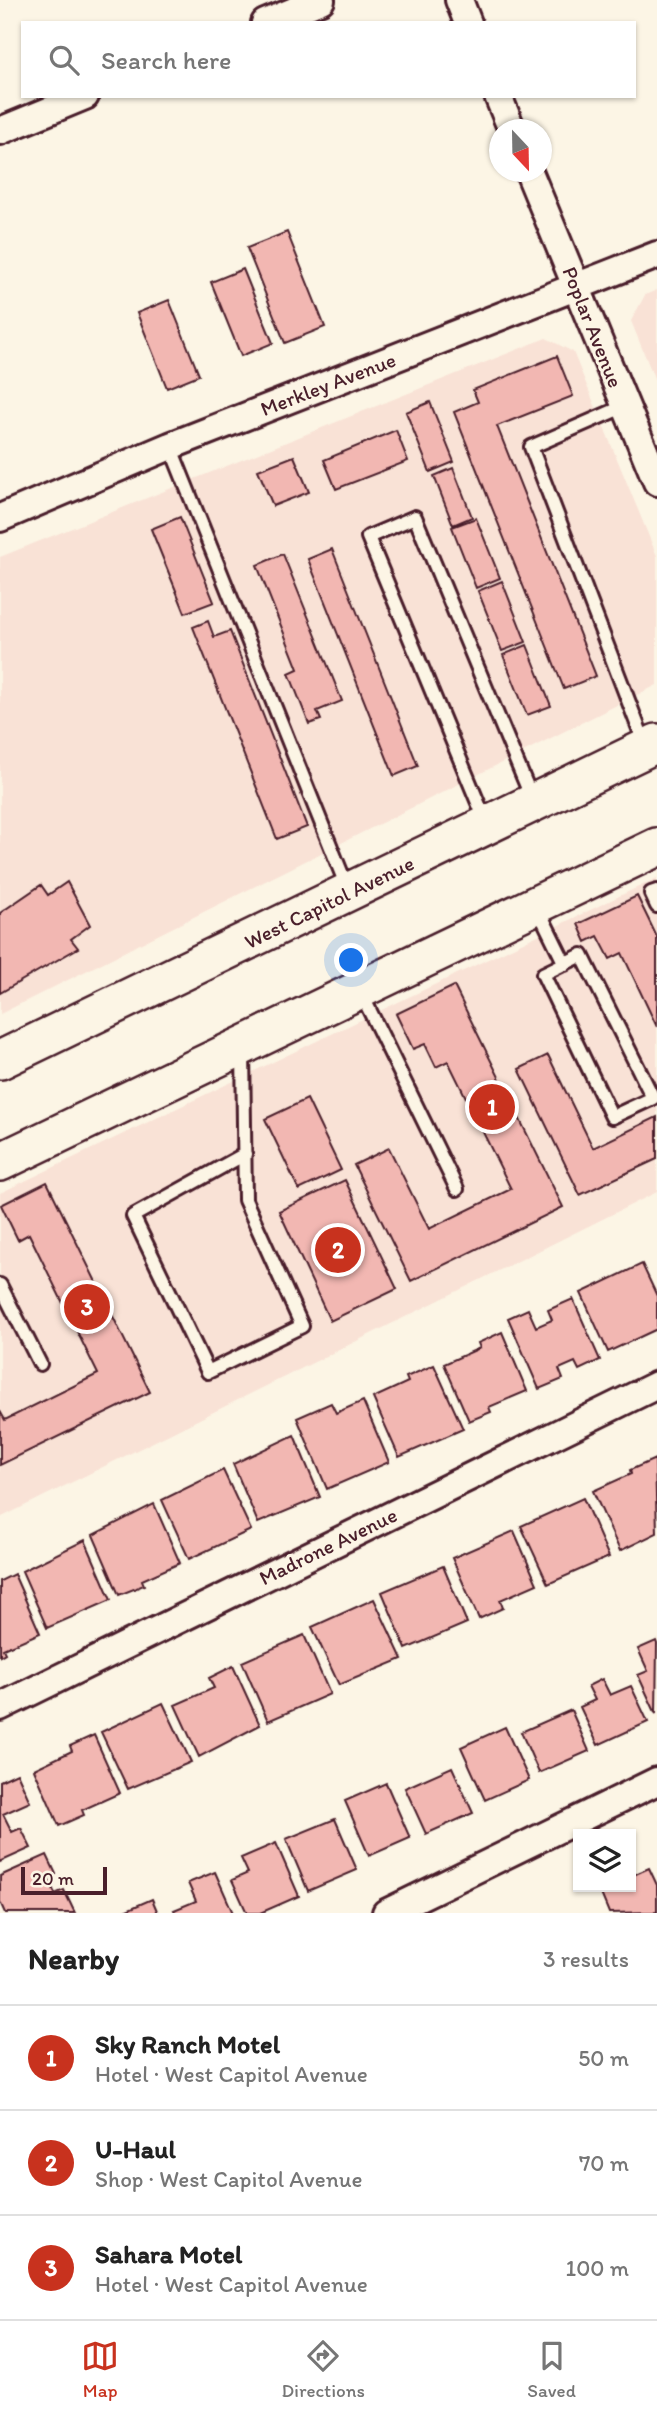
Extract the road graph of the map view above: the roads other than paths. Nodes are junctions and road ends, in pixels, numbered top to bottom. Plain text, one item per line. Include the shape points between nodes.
1 (321, 0) edge
2 (459, 0) edge
3 (270, 21) edge
4 (467, 21) edge
5 (80, 98) edge
6 (499, 98) edge
7 (507, 119) edge
8 (0, 131) edge
9 (533, 182) edge
10 (657, 255) edge
11 (576, 287) junction
12 (625, 406) junction
13 (170, 446) junction
14 (657, 482) edge
15 (0, 518) edge
16 (652, 746) edge
17 (534, 803) junction
18 (488, 825) junction
19 (657, 847) edge
20 (657, 891) edge
21 (349, 892) junction
22 (536, 905) junction
23 (657, 906) edge
24 (565, 964) junction
25 (360, 989) junction
26 (243, 1045) junction
27 (0, 1060) edge
28 (244, 1154) junction
29 (0, 1162) edge
30 (457, 1189) dead end
31 (0, 1285) edge
32 (40, 1364) dead end
33 (657, 1385) edge
34 (0, 1707) edge
35 (657, 1781) edge
36 (386, 1913) edge

1 - 3 street
2 - 4 street
5 - 8 street
6 - 7 street
9 - 11 street, Poplar Avenue
10 - 11 street, Merkley Avenue
11 - 12 street, Poplar Avenue
11 - 13 street, Merkley Avenue
12 - 14 street, Poplar Avenue
12 - 16 lane via 531,447
13 - 15 street, Merkley Avenue
13 - 21 lane
16 - 17 main road, West Capitol Avenue
17 - 18 main road, West Capitol Avenue
17 - 18 lane via 415,517 368,537
18 - 21 main road, West Capitol Avenue
19 - 22 main road
20 - 23 lane via 651,893
21 - 27 main road, West Capitol Avenue
22 - 24 lane
22 - 25 main road
24 - 24 lane via 582,955 653,1098 612,1117 544,974
25 - 26 main road
25 - 30 lane
26 - 28 lane
26 - 29 main road
28 - 28 lane via 245,1200 302,1326 208,1372 133,1216
31 - 32 lane
33 - 34 street, Madrone Avenue
35 - 36 street

